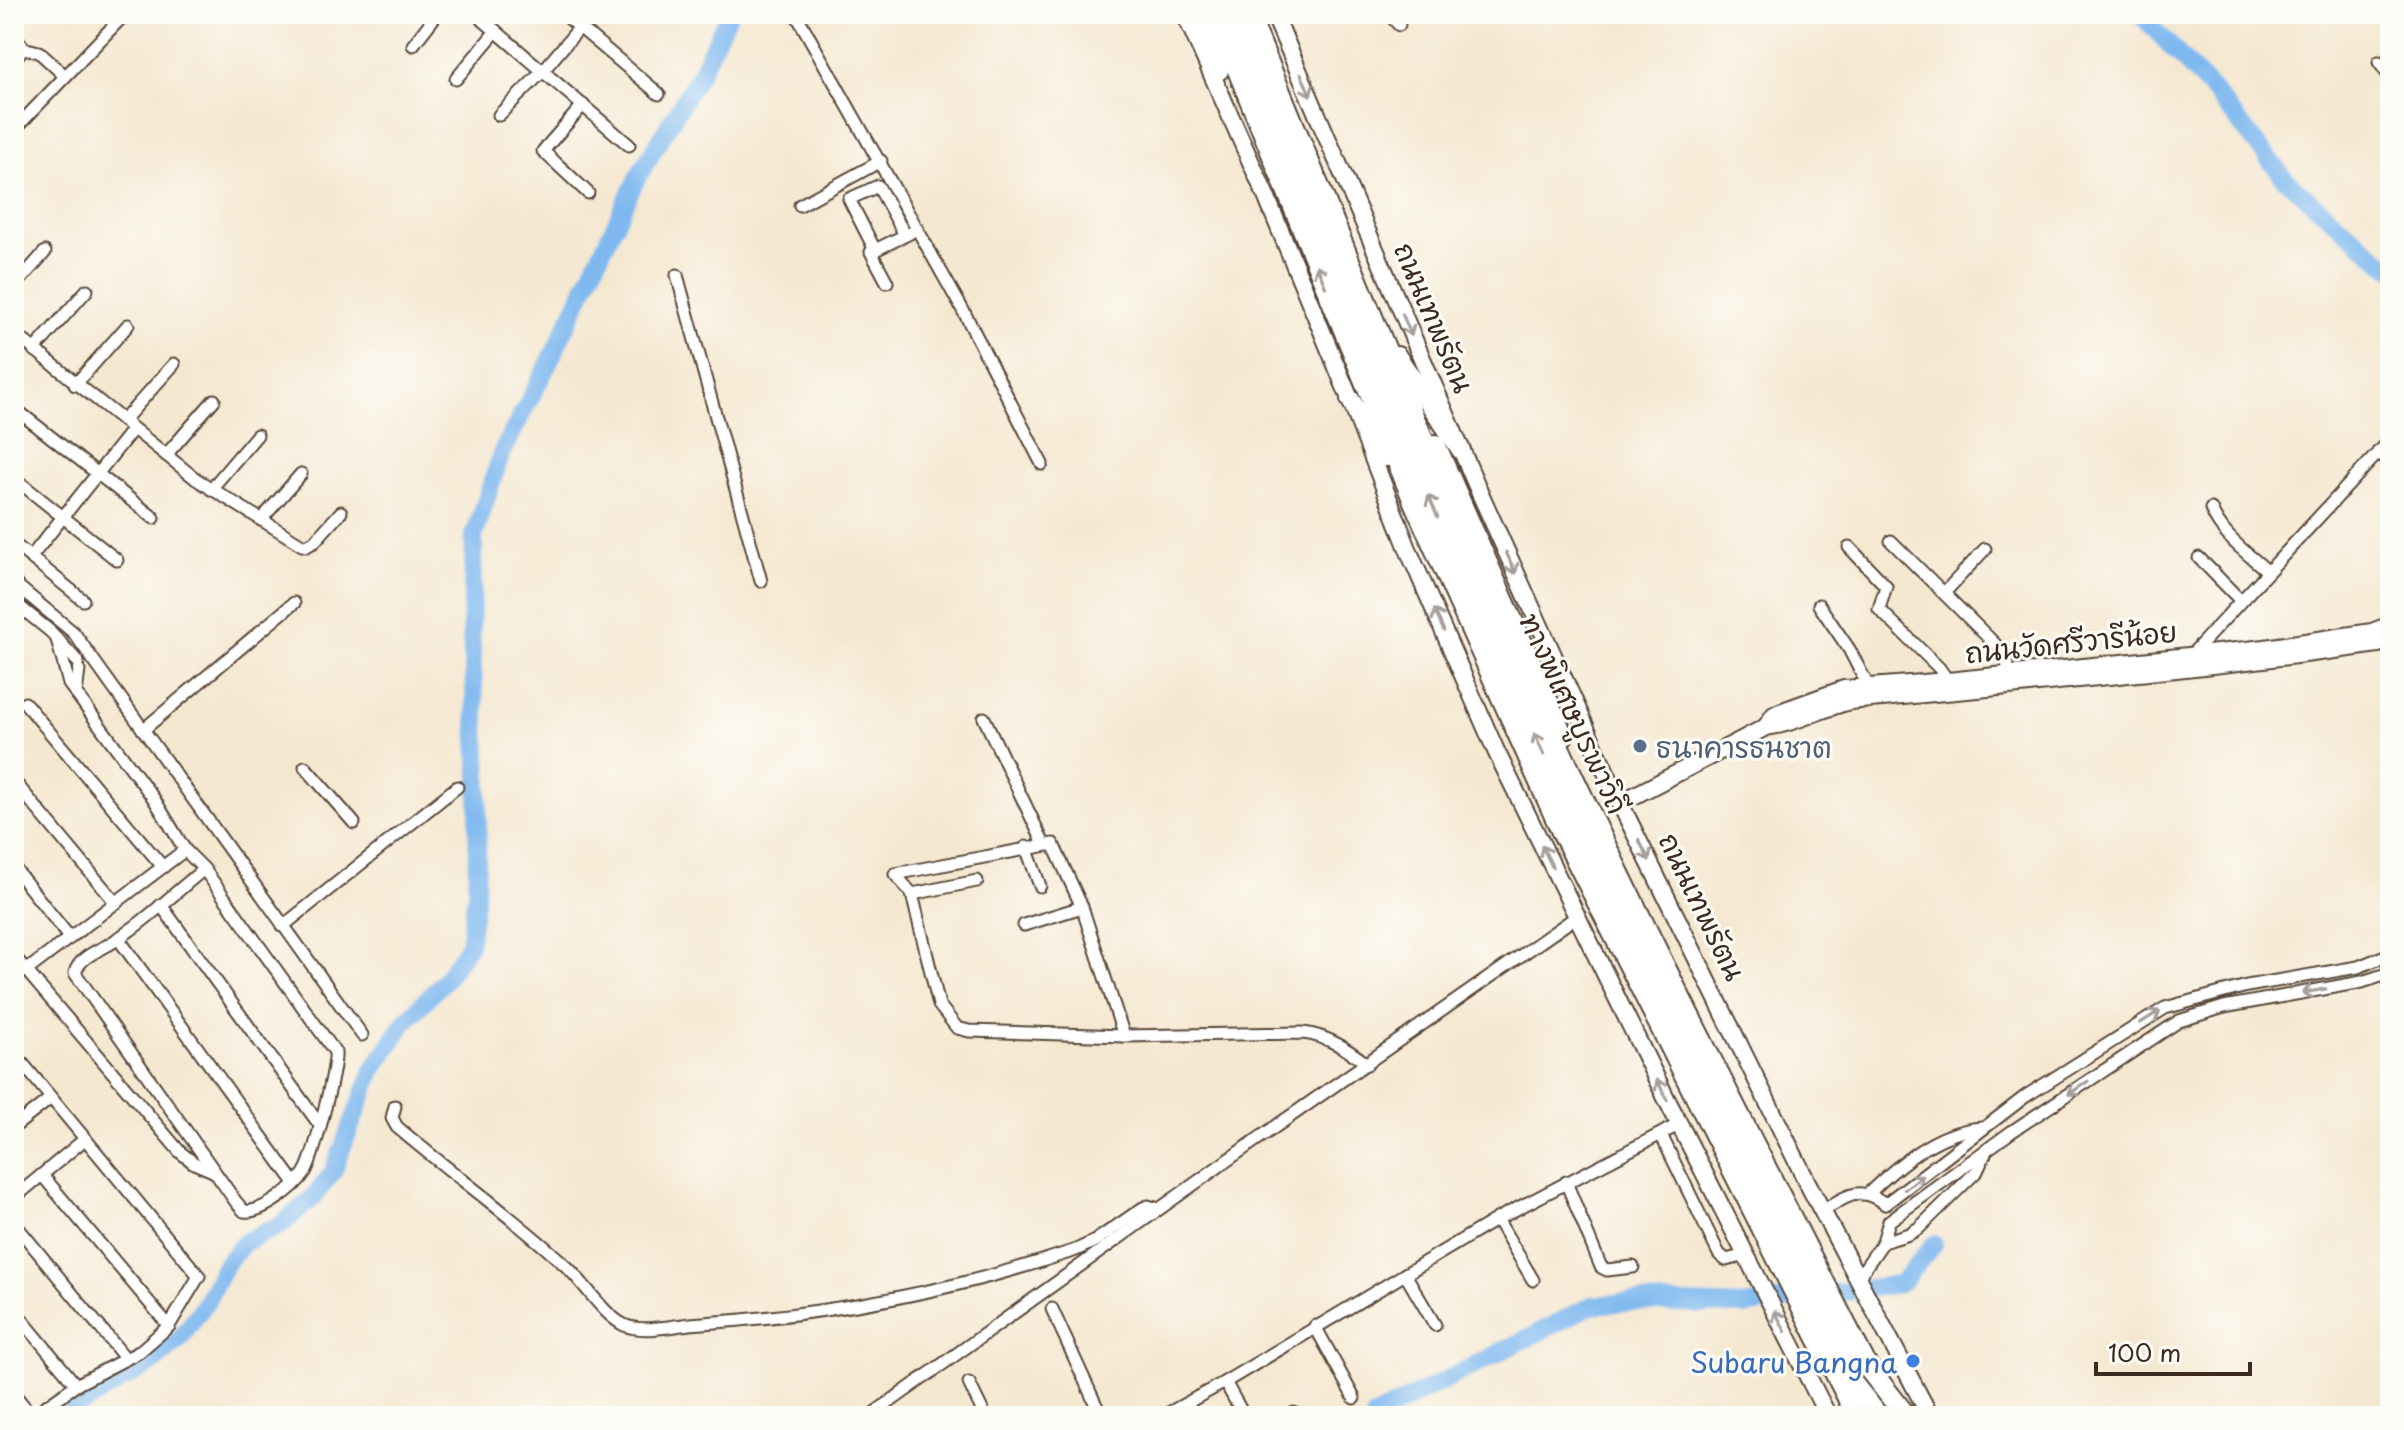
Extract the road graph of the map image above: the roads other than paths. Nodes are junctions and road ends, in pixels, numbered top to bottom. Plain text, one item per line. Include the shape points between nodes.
1 (125, 14) edge
2 (437, 14) edge
3 (476, 14) edge
4 (564, 14) edge
5 (796, 14) edge
6 (1185, 14) edge
7 (1199, 14) edge
8 (1214, 14) edge
9 (1229, 14) edge
10 (1248, 14) edge
11 (1255, 14) edge
12 (1274, 14) edge
13 (1389, 14) edge
14 (1399, 25) dead end
15 (580, 27) junction
16 (496, 31) junction
17 (14, 35) edge
18 (413, 45) dead end
19 (19, 47) edge
20 (14, 59) edge
21 (2379, 62) dead end
22 (542, 72) junction
23 (65, 76) junction
24 (2390, 77) edge
25 (456, 79) dead end
26 (659, 94) dead end
27 (583, 105) junction
28 (499, 115) dead end
29 (14, 130) edge
30 (629, 145) dead end
31 (881, 161) junction
32 (588, 193) dead end
33 (1266, 196) junction
34 (800, 205) dead end
35 (918, 229) junction
36 (905, 235) junction
37 (875, 250) junction
38 (45, 252) dead end
39 (677, 275) dead end
40 (887, 282) dead end
41 (14, 287) edge
42 (87, 290) dead end
43 (128, 325) dead end
44 (14, 333) edge
45 (34, 350) junction
46 (1397, 356) junction
47 (174, 364) dead end
48 (75, 385) junction
49 (1350, 399) junction
50 (214, 400) dead end
51 (14, 408) edge
52 (123, 421) junction
53 (133, 429) junction
54 (257, 435) dead end
55 (2390, 440) edge
56 (1461, 450) junction
57 (2378, 452) junction
58 (166, 455) junction
59 (2390, 462) edge
60 (1042, 464) dead end
61 (97, 473) junction
62 (301, 474) dead end
63 (14, 478) edge
64 (211, 489) junction
65 (1414, 504) junction
66 (2211, 509) dead end
67 (341, 512) dead end
68 (63, 516) junction
69 (154, 518) dead end
70 (261, 520) junction
71 (1891, 541) dead end
72 (14, 544) edge
73 (1849, 547) dead end
74 (1985, 549) dead end
75 (31, 557) junction
76 (2199, 558) dead end
77 (117, 560) dead end
78 (2267, 571) junction
79 (761, 581) dead end
80 (14, 583) edge
81 (1945, 592) junction
82 (83, 600) dead end
83 (2240, 600) junction
84 (14, 602) edge
85 (294, 603) dead end
86 (1819, 605) dead end
87 (2390, 625) edge
88 (57, 639) junction
89 (2390, 639) edge
90 (2192, 654) junction
91 (2010, 673) junction
92 (1948, 681) junction
93 (1868, 686) junction
94 (76, 693) junction
95 (25, 703) dead end
96 (984, 718) dead end
97 (1766, 727) junction
98 (143, 730) junction
99 (305, 767) dead end
100 (14, 781) edge
101 (457, 787) dead end
102 (1620, 803) junction
103 (354, 823) dead end
104 (1044, 844) junction
105 (1026, 847) junction
106 (185, 850) junction
107 (163, 867) junction
108 (14, 868) edge
109 (204, 869) junction
110 (977, 881) dead end
111 (1040, 886) dead end
112 (912, 894) junction
113 (116, 903) junction
114 (161, 905) junction
115 (1082, 907) junction
116 (1576, 917) junction
117 (1024, 925) dead end
118 (283, 926) junction
119 (70, 938) junction
120 (118, 938) junction
121 (2390, 954) edge
122 (14, 956) edge
123 (26, 971) junction
124 (2390, 973) edge
125 (362, 1035) dead end
126 (1124, 1036) junction
127 (2111, 1042) junction
128 (14, 1053) edge
129 (2122, 1058) junction
130 (1367, 1064) junction
131 (51, 1098) junction
132 (395, 1106) dead end
133 (319, 1124) junction
134 (1680, 1124) junction
135 (14, 1127) edge
136 (1982, 1128) junction
137 (1661, 1135) junction
138 (85, 1139) junction
139 (1987, 1150) junction
140 (214, 1171) junction
141 (42, 1175) junction
142 (1566, 1182) junction
143 (295, 1183) junction
144 (1868, 1194) junction
145 (14, 1198) edge
146 (1885, 1204) junction
147 (1159, 1209) junction
148 (1822, 1211) junction
149 (1497, 1219) junction
150 (1889, 1221) junction
151 (14, 1223) edge
152 (1883, 1242) junction
153 (1746, 1255) junction
154 (1633, 1267) dead end
155 (1405, 1274) junction
156 (1858, 1278) junction
157 (1533, 1280) dead end
158 (1052, 1309) dead end
159 (14, 1310) edge
160 (1435, 1325) dead end
161 (169, 1326) junction
162 (1315, 1326) junction
163 (126, 1359) junction
164 (1858, 1369) junction
165 (1225, 1382) junction
166 (969, 1383) dead end
167 (76, 1385) junction
168 (14, 1394) edge
169 (1354, 1398) dead end
170 (32, 1416) edge
171 (870, 1416) edge
172 (985, 1416) edge
173 (1101, 1416) edge
174 (1163, 1416) edge
175 (1244, 1416) edge
176 (1828, 1416) edge
177 (1856, 1416) edge
178 (1862, 1416) edge
179 (1872, 1416) edge
180 (1895, 1416) edge
181 (1906, 1416) edge
182 (1930, 1416) edge

1 - 23 street
2 - 18 street
3 - 16 street
4 - 15 street
5 - 31 street
6 - 33 main road
7 - 33 main road
65 -> 8 highway
164 -> 9 highway, ทางพิเศษบูรพาวิถี via 1663,1005 1572,814 1436,513
10 - 164 highway, ทางพิเศษบูรพาวิถี via 1521,664
11 - 46 highway, ถนนเทพรัตน
12 -> 56 main road, ถนนเทพรัตน
13 - 14 street
15 - 22 street
15 - 26 street
16 - 22 street
16 - 25 street
17 - 19 street
19 - 20 street
19 - 23 street via 39,52
21 - 24 street
22 - 27 street
22 - 28 street
23 - 29 street
27 - 30 street
27 - 32 street via 543,151
31 - 34 street
31 - 35 street
33 - 49 main road
35 - 36 street
35 - 60 street
36 - 37 street
36 - 37 street via 878,186 849,199
37 - 40 street via 871,252
38 - 41 street
39 - 79 street
42 - 45 street
43 - 48 street
44 - 45 street
45 - 48 street
46 - 56 highway
46 - 180 highway, ถนนเทพรัตน via 1598,812
47 - 52 street
48 - 52 street
49 - 65 highway
116 -> 49 main road via 1415,566
50 - 58 street
51 - 61 street
52 - 53 street
53 - 58 street
53 - 61 street
54 - 64 street
55 - 57 street
56 -> 102 main road, ถนนเทพรัตน
57 - 59 street
57 - 78 street
58 - 64 street
61 - 68 street
61 - 69 street
62 - 70 street
63 - 68 street
64 - 70 street
65 - 177 highway via 1561,832
66 - 78 street via 2231,540
67 - 70 street via 306,546
68 - 75 street
68 - 77 street
71 - 81 street
72 - 75 street
73 - 92 street via 1886,586 1879,609
74 - 81 street
75 - 82 street
76 - 83 street
78 - 83 street
80 - 98 street via 74,633
81 - 91 street via 2004,653
83 - 90 street
84 - 88 street
85 - 98 street
86 - 93 street
87 - 90 main road, ถนนวัดศรีวารีน้อย via 2326,639
88 - 94 street via 64,671
88 - 94 street via 78,666
89 - 97 main road, ถนนวัดศรีวารีน้อย via 2267,660 1850,701
90 - 91 main road, ถนนวัดศรีวารีน้อย
91 - 92 main road, ถนนวัดศรีวารีน้อย
92 - 93 main road, ถนนวัดศรีวารีน้อย
93 - 97 main road, ถนนวัดศรีวารีน้อย via 1780,712
94 - 106 street
95 - 107 street
96 - 104 street
97 - 102 main road, ถนนวัดศรีวารีน้อย
98 - 118 street
99 - 103 street
100 - 113 street
101 - 118 street
102 -> 148 main road, ถนนเทพรัตน
104 - 105 street
104 - 115 street via 1057,848
105 - 111 street
105 - 112 street via 895,874
106 - 107 street
106 - 109 street
107 - 113 street
108 - 119 street
109 - 114 street
109 - 133 street via 335,1052
110 - 112 street
112 - 126 street via 939,1005 957,1028
113 - 119 street
114 - 120 street
114 - 133 street
115 - 117 street
115 - 126 street
116 - 130 street
134 -> 116 main road
118 - 125 street
119 - 123 street
120 - 140 street via 84,958 75,973
120 - 143 street
127 -> 121 street via 2165,1008 2247,986 2358,967
122 - 123 street
123 - 140 street via 180,1152
124 -> 129 street via 2179,1021
126 - 130 street via 1315,1034
127 - 129 street
127 - 136 street
128 - 131 street
129 -> 139 street
130 - 147 street
131 - 135 street
131 - 138 street
132 - 147 street via 392,1118 397,1127 565,1265 606,1314 629,1327 730,1322 918,1292 1076,1250 1143,1208
133 - 143 street via 307,1171
134 - 137 street
134 - 153 main road
136 - 144 street via 1960,1131 1922,1150
146 -> 136 street
137 - 142 street
137 - 153 street via 1719,1254 1729,1260
138 - 141 street
138 - 161 street via 199,1276
139 - 150 street
139 - 152 street via 1977,1171 1925,1223
140 - 143 street via 244,1211 253,1213
141 - 145 street
141 - 161 street
142 - 149 street
142 - 154 street via 1601,1267
144 - 146 street
144 - 148 street via 1848,1196
146 - 150 street
147 - 171 street
148 - 156 main road, ถนนเทพรัตน
149 - 155 street
149 - 157 street
150 - 152 street
151 - 163 street
152 - 156 street
176 -> 153 main road
155 - 160 street
155 - 162 street
156 - 182 main road, ถนนเทพรัตน
158 - 173 street
159 - 167 street
161 - 163 street
162 - 165 street
162 - 169 street
163 - 167 street
164 - 178 highway
164 - 179 highway, ทางพิเศษบูรพาวิถี
164 - 180 highway, ทางพิเศษบูรพาวิถี, bridge
164 - 181 highway, bridge
165 - 174 street
165 - 175 street
166 - 172 street
167 - 170 street
168 - 170 street

